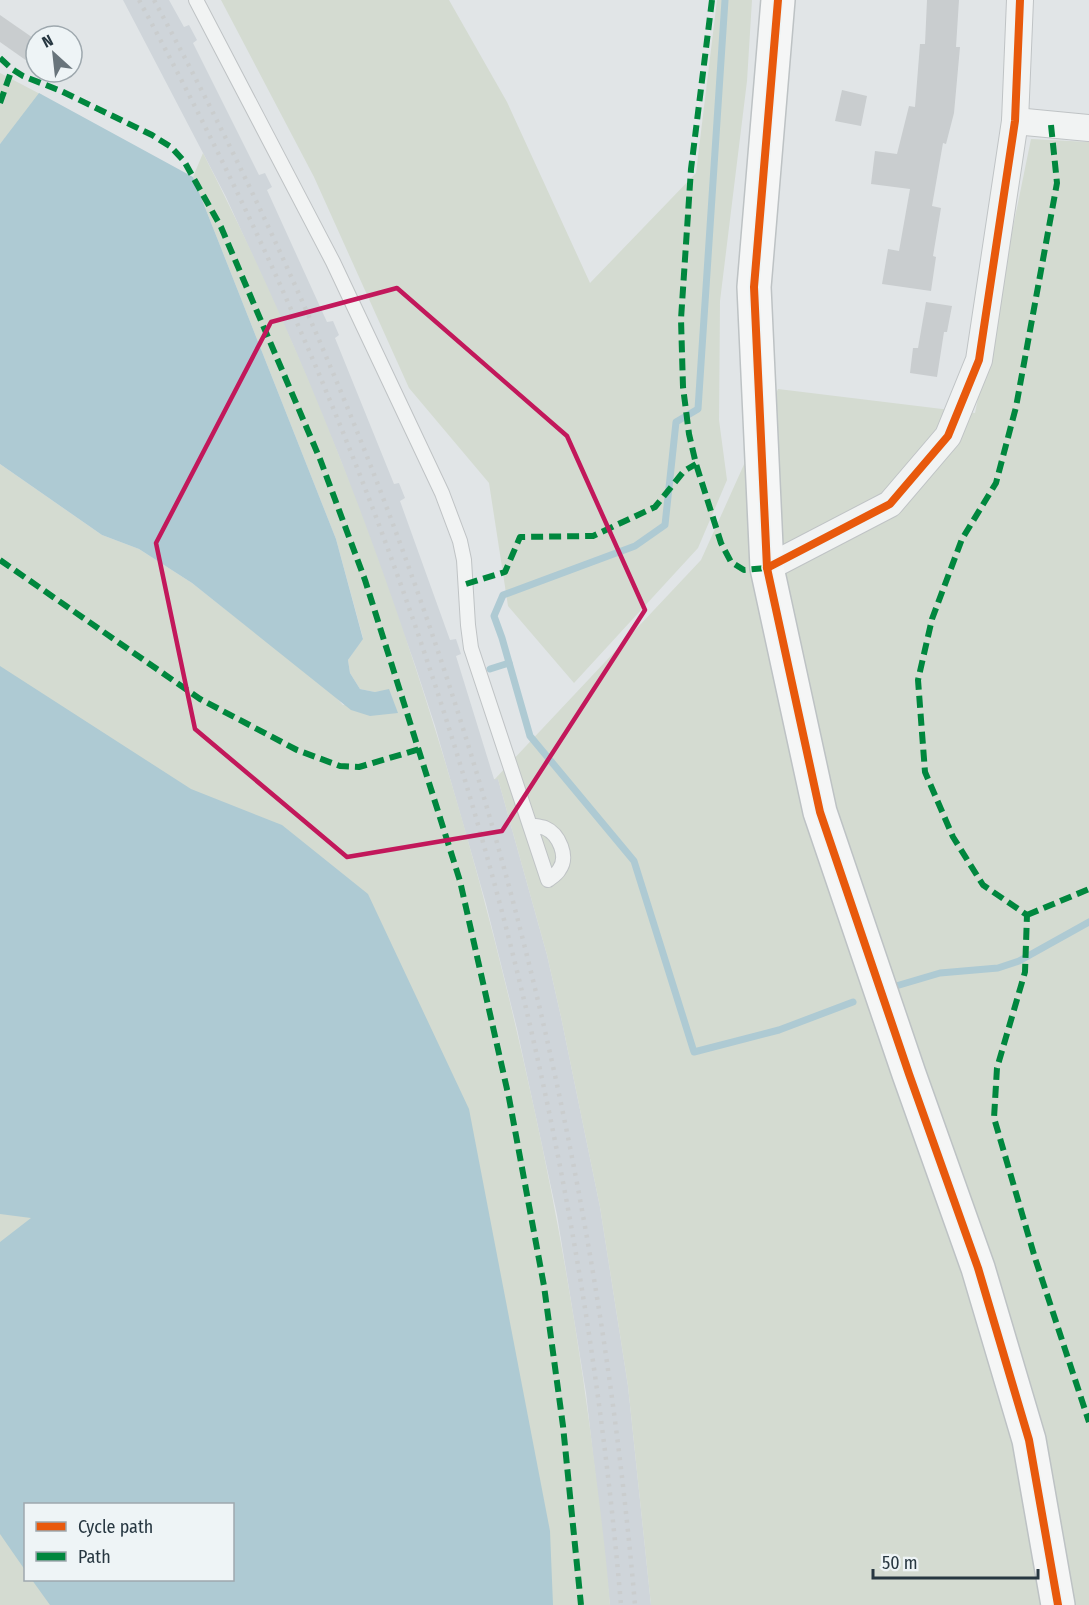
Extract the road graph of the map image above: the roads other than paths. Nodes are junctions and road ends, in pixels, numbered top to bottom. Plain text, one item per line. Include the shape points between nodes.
1 (196, 0) edge
2 (778, 0) edge
3 (1020, 0) edge
4 (1015, 121) junction
5 (1089, 128) edge
6 (767, 568) junction
7 (530, 825) dead end
8 (1058, 1605) edge

1 - 7 lane via 333,262 442,493 464,560 471,648
2 - 6 main road via 754,286
3 - 4 street
4 - 5 street
4 - 6 street via 979,360 948,436 890,504
6 - 8 main road via 820,812 978,1268 1029,1440

